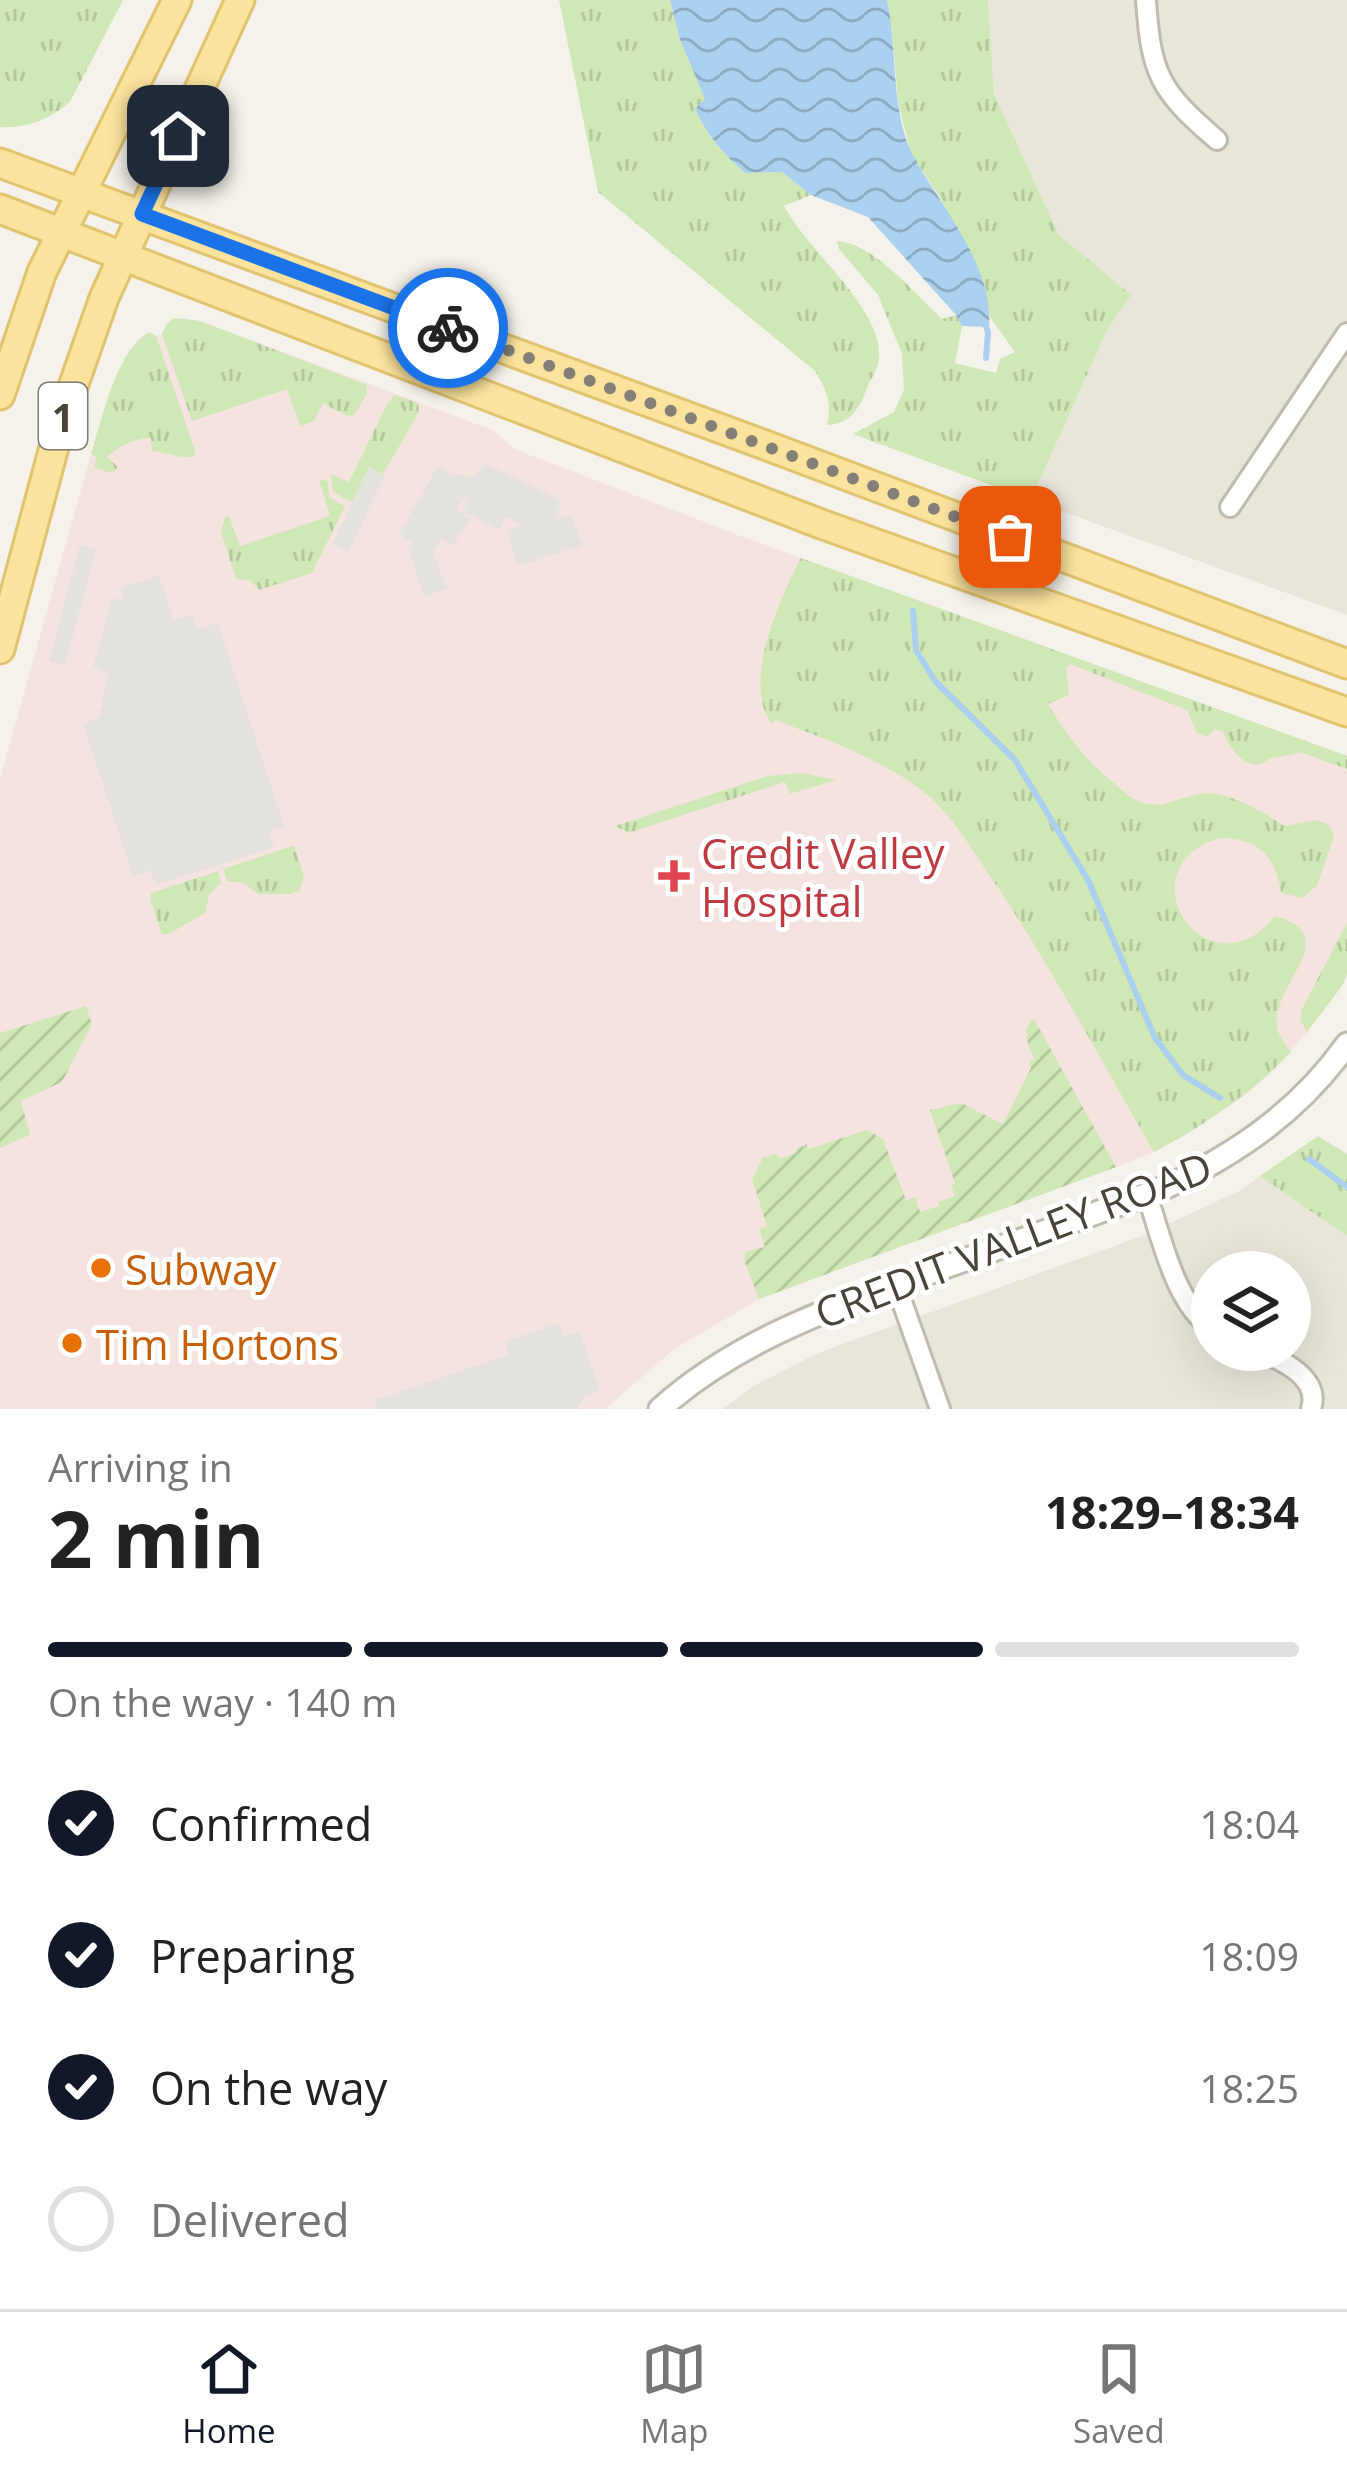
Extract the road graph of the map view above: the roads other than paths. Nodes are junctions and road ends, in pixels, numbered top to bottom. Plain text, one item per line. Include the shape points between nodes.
1 (177, 0) edge
2 (240, 0) edge
3 (1146, 0) edge
4 (1217, 140) dead end
5 (0, 163) edge
6 (82, 193) junction
7 (0, 209) edge
8 (142, 214) junction
9 (62, 232) junction
10 (124, 255) junction
11 (1347, 333) edge
12 (0, 394) edge
13 (1229, 506) dead end
14 (0, 649) edge
15 (1347, 664) edge
16 (1347, 712) edge
17 (1347, 1044) edge
18 (1147, 1195) junction
19 (896, 1285) junction
20 (1191, 1308) edge
21 (1294, 1371) edge
22 (660, 1409) edge
23 (940, 1409) edge
24 (1311, 1409) edge

1 - 6 main road, 1
2 - 8 main road, 1
3 - 4 street via 1163,83
5 - 6 main road
6 - 8 main road
6 - 9 main road, 1
7 - 9 main road
8 - 10 main road, 1
8 - 15 main road
9 - 10 main road
9 - 12 main road, 1
10 - 14 main road, 1 via 61,421
10 - 16 main road via 821,524
11 - 13 street
17 - 18 street, CREDIT VALLEY ROAD via 1260,1135
18 - 19 street, CREDIT VALLEY ROAD
18 - 20 street
19 - 22 street, CREDIT VALLEY ROAD via 780,1329
19 - 23 street
21 - 24 street via 1308,1380

